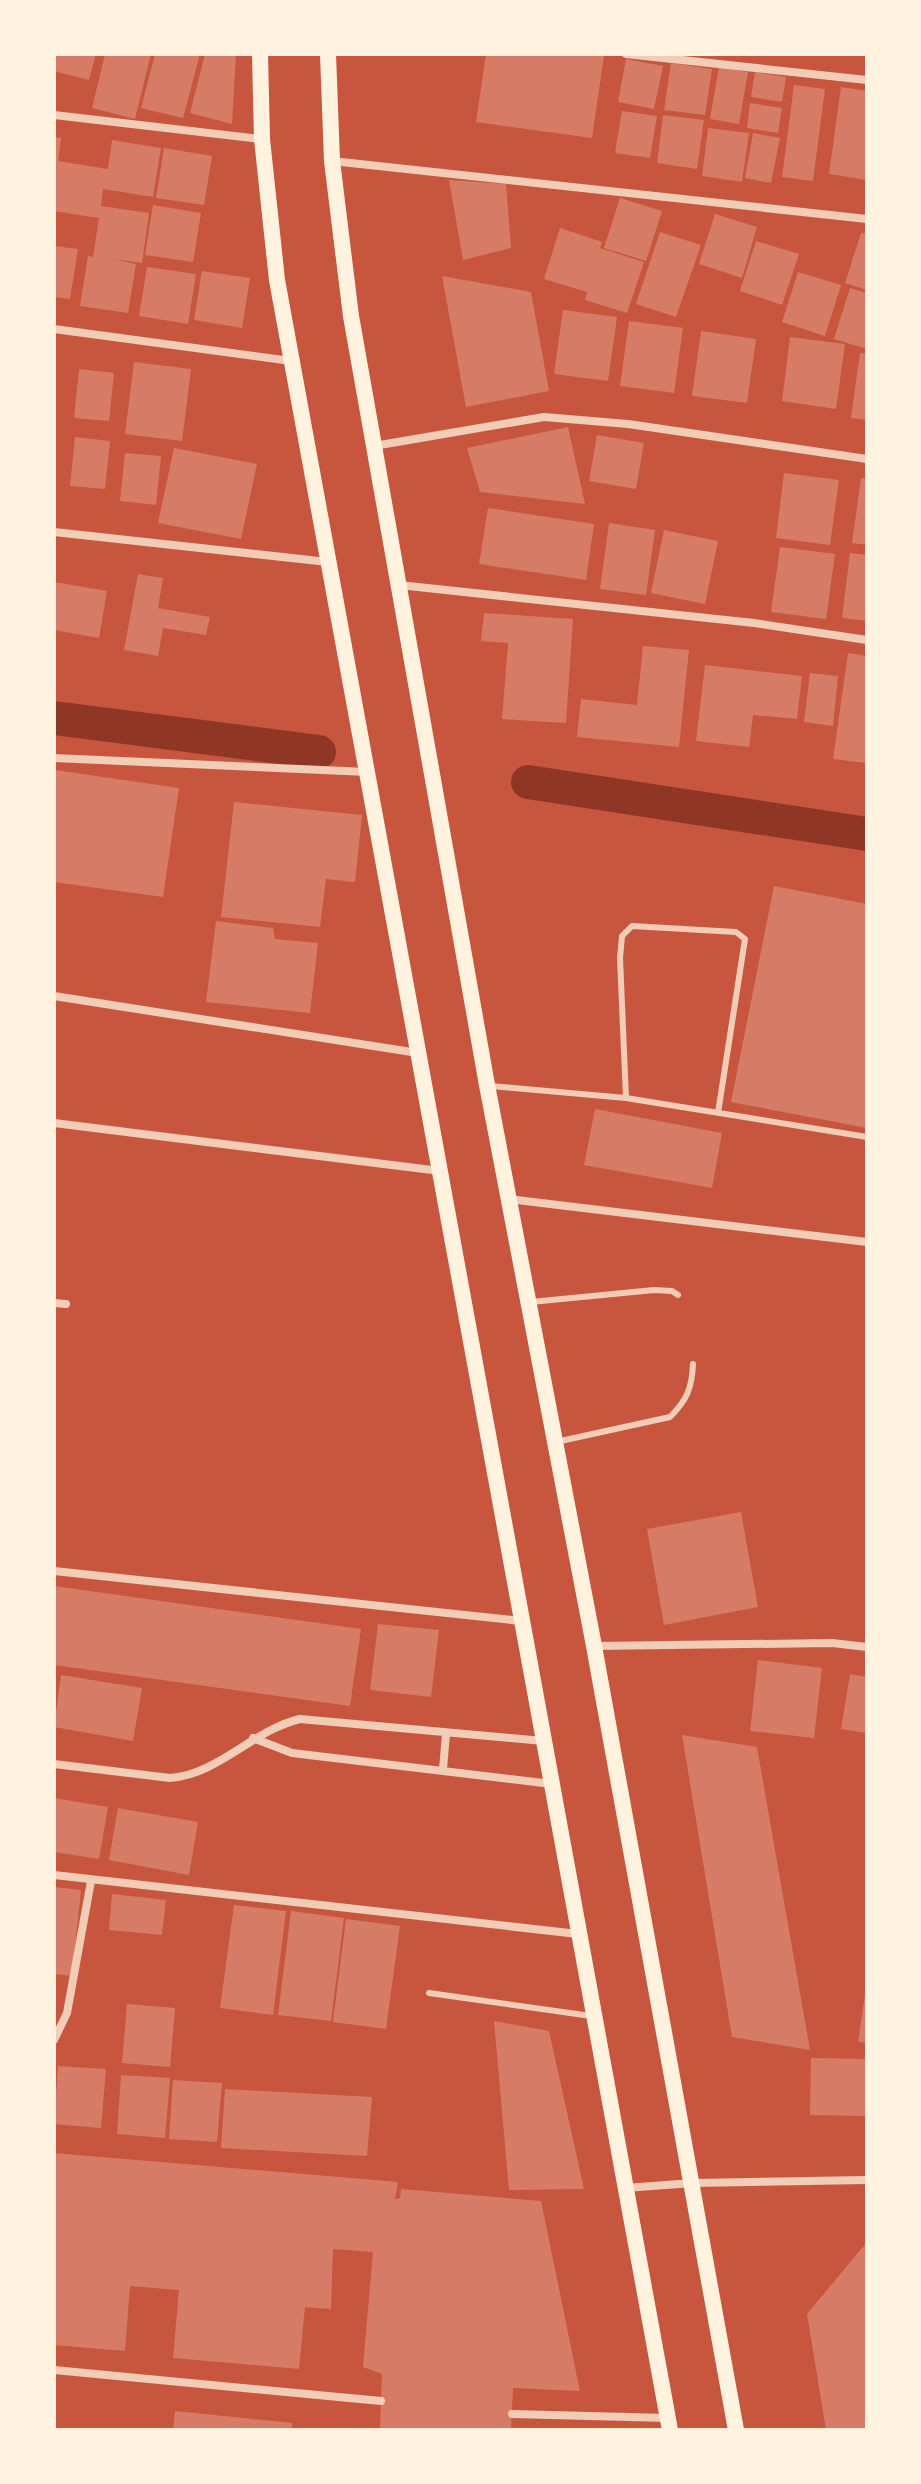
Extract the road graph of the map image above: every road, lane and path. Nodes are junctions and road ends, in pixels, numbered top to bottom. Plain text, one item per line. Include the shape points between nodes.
1 (260, 54) edge
2 (328, 54) edge
3 (626, 54) edge
4 (867, 80) edge
5 (54, 115) edge
6 (262, 139) junction
7 (332, 161) junction
8 (867, 219) edge
9 (54, 329) edge
10 (292, 362) junction
11 (374, 446) junction
12 (867, 459) edge
13 (54, 532) edge
14 (329, 562) junction
15 (398, 585) junction
16 (867, 640) edge
17 (54, 758) edge
18 (367, 772) junction
19 (54, 996) edge
20 (419, 1054) junction
21 (487, 1085) junction
22 (626, 1098) junction
23 (718, 1113) junction
24 (54, 1123) edge
25 (867, 1137) edge
26 (441, 1172) junction
27 (508, 1199) junction
28 (867, 1242) edge
29 (678, 1295) dead end
30 (527, 1302) junction
31 (54, 1303) edge
32 (66, 1304) dead end
33 (693, 1364) dead end
34 (555, 1442) junction
35 (54, 1571) edge
36 (521, 1621) junction
37 (594, 1646) junction
38 (867, 1647) edge
39 (446, 1734) junction
40 (253, 1738) junction
41 (543, 1741) junction
42 (54, 1764) edge
43 (443, 1769) junction
44 (552, 1784) junction
45 (54, 1875) edge
46 (91, 1881) junction
47 (578, 1934) junction
48 (429, 1993) dead end
49 (593, 2017) junction
50 (54, 2040) edge
51 (867, 2180) edge
52 (693, 2183) junction
53 (625, 2188) junction
54 (54, 2370) edge
55 (381, 2401) dead end
56 (512, 2414) dead end
57 (669, 2424) edge
58 (736, 2430) edge

1 - 6 main road
2 - 7 main road
3 - 4 street
5 - 6 street
6 - 10 main road
7 - 8 street
7 - 11 main road
9 - 10 street
10 - 14 main road
11 - 12 street via 544,417
11 - 15 main road
13 - 14 street
14 - 18 main road
15 - 16 street
15 - 21 main road
17 - 18 street
18 - 20 main road
19 - 20 street
20 - 26 main road
21 - 22 lane
21 - 27 main road
22 - 23 lane
22 - 23 lane via 622,936 632,926 736,932 745,939
23 - 25 lane
24 - 26 street
26 - 36 main road
27 - 28 street
27 - 30 main road
29 - 30 lane via 654,1290
30 - 34 main road
31 - 32 street
33 - 34 lane via 692,1387 670,1417
34 - 37 main road
35 - 36 street
36 - 41 main road
37 - 38 street
37 - 52 main road
39 - 40 street via 300,1719
39 - 41 street
39 - 43 street
40 - 42 street via 187,1776
40 - 43 street via 292,1753
41 - 44 main road
43 - 44 street
44 - 47 main road
45 - 46 street
46 - 47 street
46 - 50 street via 67,2013
47 - 49 main road
48 - 49 lane
49 - 53 main road
51 - 52 street
52 - 53 street
52 - 58 main road
53 - 57 main road
54 - 55 street
56 - 57 street

